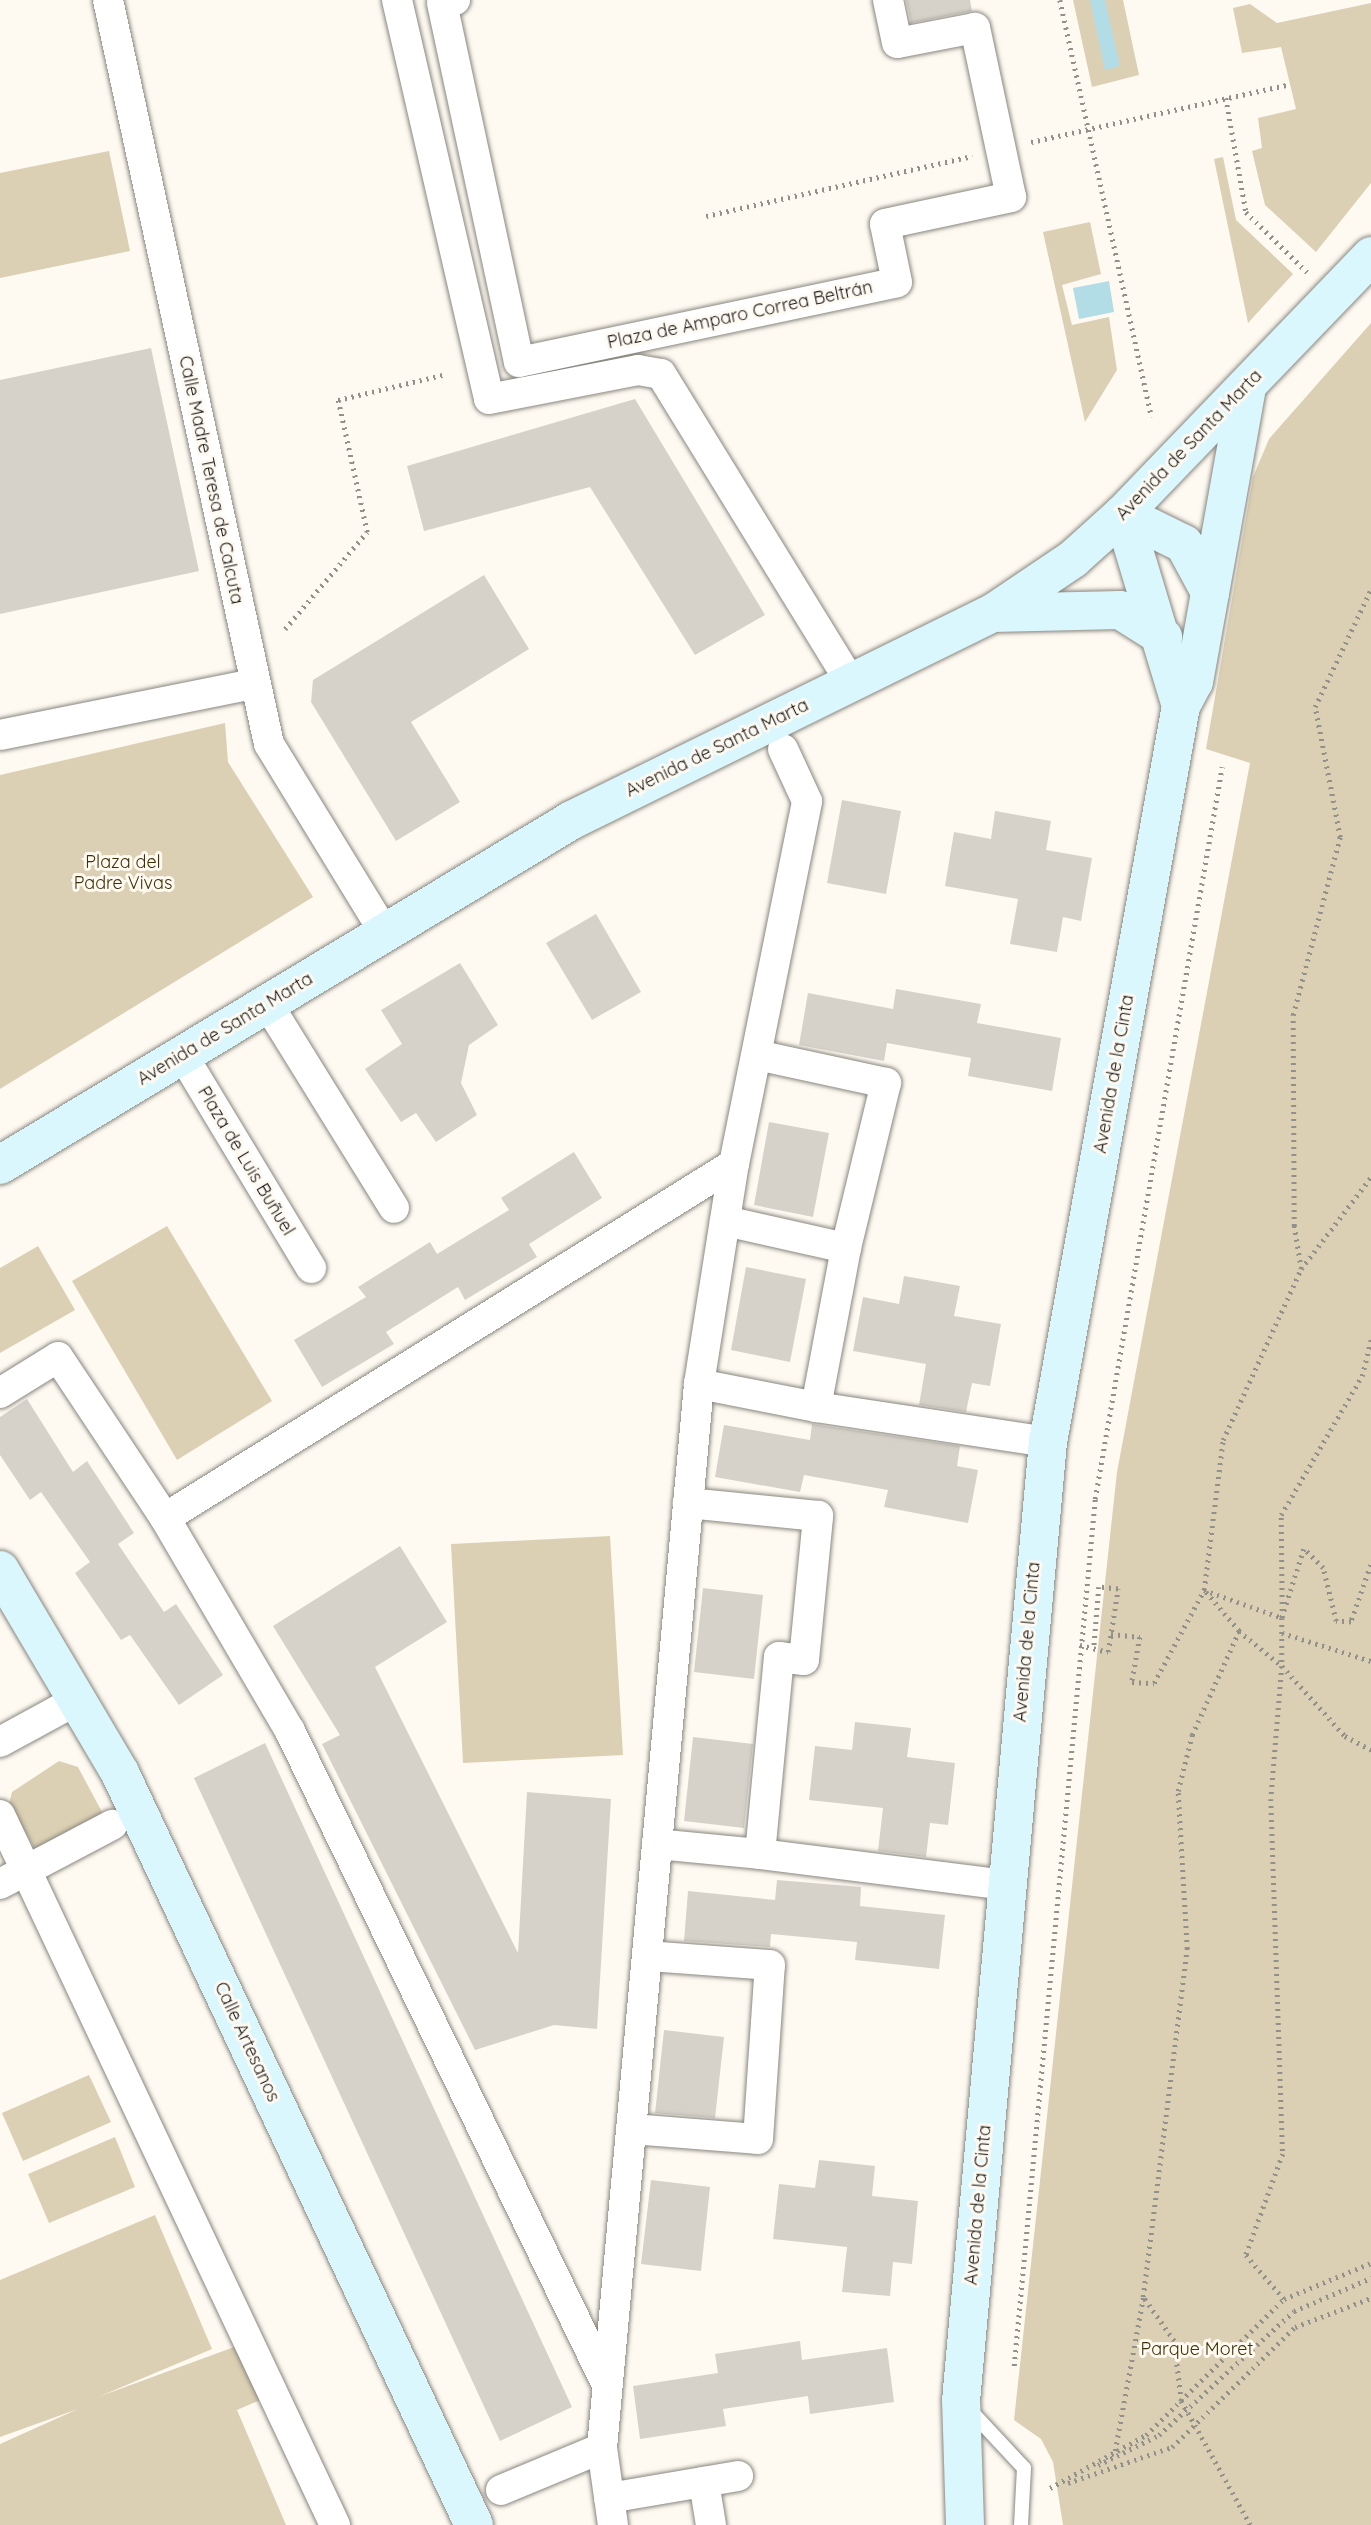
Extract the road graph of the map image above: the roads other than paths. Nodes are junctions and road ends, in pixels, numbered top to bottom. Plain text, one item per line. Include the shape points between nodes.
1 (108, 0) edge
2 (397, 0) edge
3 (454, 0) edge
4 (888, 0) edge
5 (1371, 256) edge
6 (1247, 388) junction
7 (1124, 514) junction
8 (1210, 592) junction
9 (993, 613) junction
10 (1163, 637) junction
11 (851, 683) junction
12 (254, 684) junction
13 (1181, 706) junction
14 (0, 735) edge
15 (783, 749) dead end
16 (384, 932) junction
17 (267, 1003) junction
18 (182, 1054) junction
19 (757, 1055) junction
20 (734, 1164) junction
21 (0, 1165) edge
22 (394, 1208) dead end
23 (725, 1221) junction
24 (846, 1248) junction
25 (311, 1268) dead end
26 (699, 1384) junction
27 (0, 1393) edge
28 (816, 1407) junction
29 (1048, 1442) junction
30 (688, 1503) junction
31 (165, 1518) junction
32 (0, 1570) edge
33 (79, 1699) junction
34 (0, 1742) edge
35 (0, 1815) edge
36 (112, 1825) dead end
37 (657, 1844) junction
38 (760, 1854) junction
39 (27, 1868) junction
40 (0, 1884) edge
41 (1006, 1885) junction
42 (647, 1956) junction
43 (631, 2129) junction
44 (607, 2386) junction
45 (961, 2401) junction
46 (602, 2448) junction
47 (738, 2476) dead end
48 (704, 2482) junction
49 (501, 2490) dead end
50 (611, 2511) edge
51 (471, 2524) edge
52 (335, 2525) edge
53 (711, 2525) edge
54 (965, 2525) edge
55 (1021, 2525) edge

1 - 12 street, Calle Madre Teresa de Calcuta
2 - 11 street via 489,399 638,370 661,374
3 - 4 street, Plaza de Amparo Correa Beltrán via 442,3 519,362 897,282 885,224 1011,197 975,28 897,43
5 - 6 street, Avenida de Santa Marta
6 - 7 street, Avenida de Santa Marta
6 - 8 street, Avenida de la Cinta
7 - 8 street via 1184,544
7 - 9 street, Avenida de Santa Marta via 1073,559
7 - 10 street, Avenida de la Cinta
8 - 13 street, Avenida de la Cinta via 1194,682
9 - 10 street via 1120,610
9 - 11 street, Avenida de Santa Marta
10 - 13 street, Avenida de la Cinta
11 - 16 street, Avenida de Santa Marta via 572,820
12 - 14 street
12 - 16 street, Calle Madre Teresa de Calcuta via 269,744
13 - 29 street, Avenida de la Cinta
15 - 19 street via 807,801
16 - 17 street, Avenida de Santa Marta
17 - 18 street, Avenida de Santa Marta
17 - 22 street
18 - 21 street, Avenida de Santa Marta
18 - 25 street, Plaza de Luis Buñuel
19 - 20 street
19 - 24 street via 886,1083
20 - 23 street
20 - 31 street
23 - 24 street
23 - 26 street
24 - 28 street
26 - 28 street
26 - 30 street
27 - 31 street via 58,1357
28 - 29 street
29 - 41 street, Avenida de la Cinta
30 - 37 street
30 - 38 street via 818,1516 804,1660 779,1657
31 - 44 street via 290,1731
32 - 33 street, Calle Artesanos
33 - 34 street
33 - 51 street, Calle Artesanos via 120,1773
35 - 39 street
36 - 39 street
37 - 38 street
37 - 42 street
38 - 41 street
39 - 40 street
39 - 52 street
41 - 45 street, Avenida de la Cinta
42 - 43 street
42 - 43 street via 770,1965 758,2139
43 - 44 street
44 - 46 street
45 - 54 street, Avenida de la Cinta
45 - 55 lane via 1024,2468
46 - 49 street
46 - 50 street
47 - 48 street
48 - 50 street
48 - 53 street

